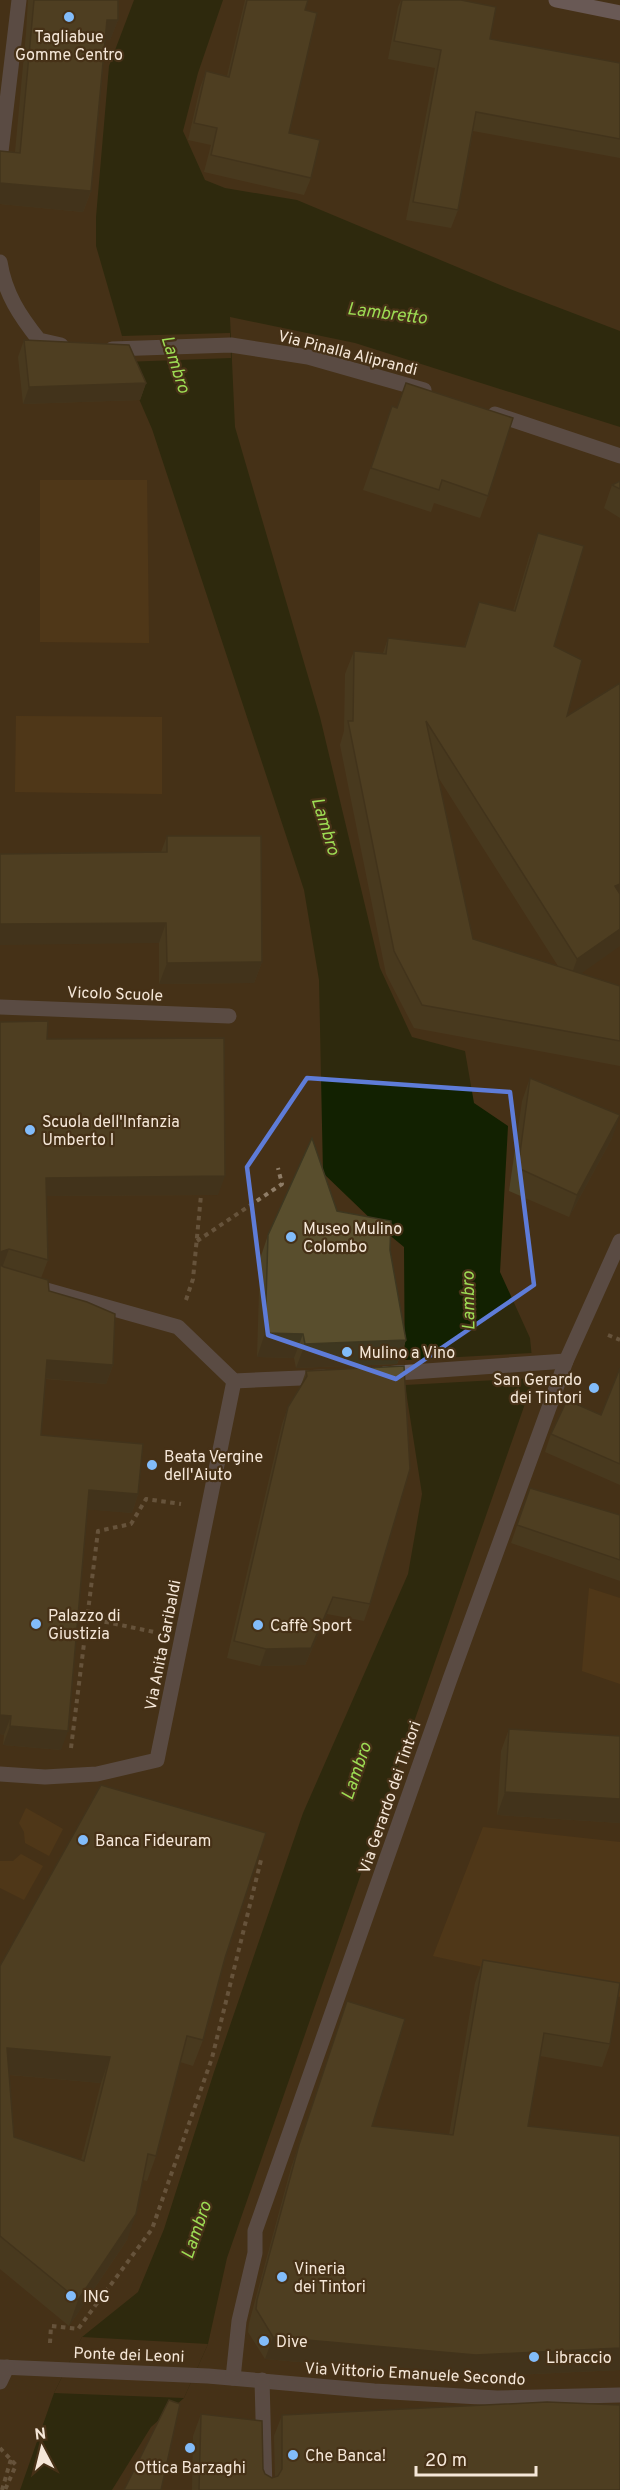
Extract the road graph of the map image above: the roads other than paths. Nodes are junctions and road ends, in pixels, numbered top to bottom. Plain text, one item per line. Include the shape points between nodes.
1 (19, 0) edge
2 (556, 0) edge
3 (620, 13) edge
4 (0, 160) edge
5 (0, 262) edge
6 (75, 348) edge
7 (99, 348) edge
8 (442, 396) edge
9 (476, 407) edge
10 (620, 456) edge
11 (0, 1007) edge
12 (229, 1016) dead end
13 (620, 1241) edge
14 (0, 1277) edge
15 (566, 1361) junction
16 (370, 1375) edge
17 (336, 1376) edge
18 (234, 1381) junction
19 (0, 1774) edge
20 (2, 2362) edge
21 (208, 2376) joint
22 (233, 2378) junction
23 (262, 2380) junction
24 (0, 2382) edge
25 (620, 2395) edge
26 (265, 2490) edge

1 - 4 street
2 - 3 street
5 - 6 street via 3,284 39,340
7 - 8 street, Via Pinalla Aliprandi via 231,345 308,357 398,380
9 - 10 street
11 - 12 street, Vicolo Scuole
13 - 15 street, Via Gerardo dei Tintori
14 - 18 street via 178,1327
15 - 16 street
15 - 22 street, Via Gerardo dei Tintori via 255,2231 255,2253 239,2321
17 - 18 street
18 - 19 street, Via Anita Garibaldi via 157,1760 105,1772 45,1777
20 - 21 street, Ponte dei Leoni via 49,2369
20 - 24 street
21 - 22 street, Via Vittorio Emanuele Secondo
22 - 23 street, Via Vittorio Emanuele Secondo
23 - 25 street, Via Vittorio Emanuele Secondo via 496,2398
23 - 26 street

